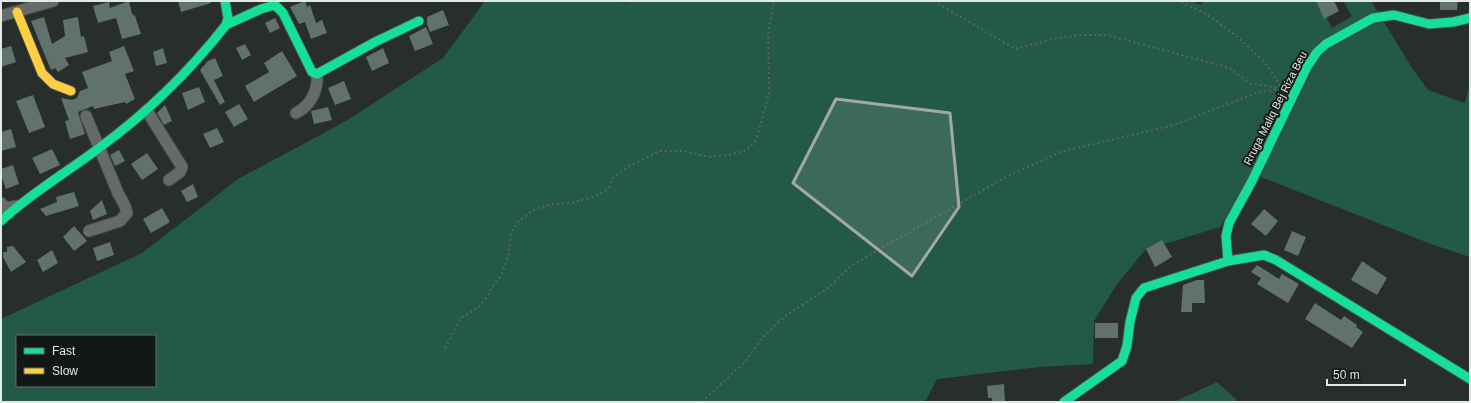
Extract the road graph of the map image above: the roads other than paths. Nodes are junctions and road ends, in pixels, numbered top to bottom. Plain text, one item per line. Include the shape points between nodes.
1 (53, 1) edge
2 (225, 1) edge
3 (17, 12) junction
4 (1, 16) edge
5 (1470, 18) edge
6 (419, 21) dead end
7 (226, 25) junction
8 (317, 74) junction
9 (71, 91) dead end
10 (147, 111) junction
11 (296, 113) dead end
12 (86, 116) dead end
13 (99, 148) junction
14 (169, 180) dead end
15 (1, 203) edge
16 (16, 206) junction
17 (1, 221) edge
18 (89, 231) dead end
19 (1228, 261) junction
20 (1470, 379) edge
21 (1064, 402) edge

1 - 3 street
2 - 7 street via 228,18
3 - 4 street
3 - 9 street via 42,74 53,84
5 - 19 street, Rruga Maliq Bej Riza Beu via 1428,24 1394,15 1373,18 1326,44 1317,52 1307,67 1252,182 1229,223 1226,236
6 - 8 street
7 - 8 street via 275,5 283,13 312,72
7 - 10 street via 190,69
8 - 11 street via 317,84 310,102
10 - 13 street
10 - 14 street via 182,168
12 - 13 street
13 - 16 street
13 - 18 street via 127,213 120,221
15 - 16 street via 6,208
16 - 17 street
19 - 20 street via 1264,255 1276,260
19 - 21 street via 1144,288 1136,298 1122,361

